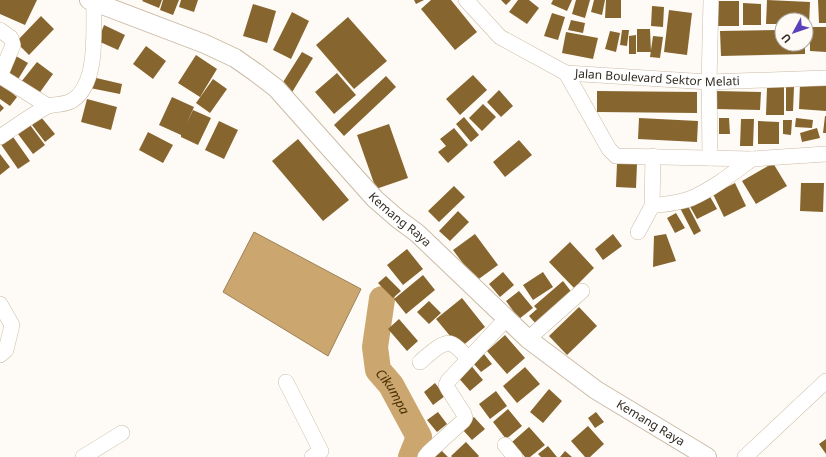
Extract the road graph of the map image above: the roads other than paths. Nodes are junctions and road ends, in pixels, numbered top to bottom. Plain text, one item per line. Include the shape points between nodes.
1 (466, 0) edge
2 (711, 0) edge
3 (91, 1) edge
4 (0, 30) edge
5 (566, 73) junction
6 (826, 78) edge
7 (709, 82) junction
8 (48, 106) junction
9 (0, 137) edge
10 (826, 154) edge
11 (653, 156) junction
12 (710, 158) junction
13 (752, 159) junction
14 (652, 206) junction
15 (638, 232) dead end
16 (582, 291) dead end
17 (0, 304) edge
18 (507, 318) junction
19 (528, 339) junction
20 (0, 355) edge
21 (468, 360) junction
22 (420, 362) dead end
23 (826, 381) edge
24 (286, 382) dead end
25 (122, 433) dead end
26 (505, 444) dead end
27 (83, 457) edge
28 (312, 457) edge
29 (425, 457) edge
30 (515, 457) edge
31 (707, 457) edge
32 (745, 457) edge

1 - 5 street, Jalan Boulevard Sektor Melati via 500,36
2 - 7 street
3 - 8 street via 92,63 83,91 64,104
3 - 18 street, Kemang Raya via 235,58 276,88 375,199 417,233
4 - 8 street via 11,38 13,45 0,76
5 - 7 street, Jalan Boulevard Sektor Melati
5 - 11 street via 609,149 616,156
6 - 7 street, Jalan Boulevard Sektor Melati
7 - 12 street
8 - 9 street
10 - 13 street
11 - 12 street
11 - 14 street
12 - 13 street
13 - 14 street via 691,198
14 - 15 street
16 - 19 street
17 - 20 street via 12,325 6,350
18 - 19 street, Kemang Raya
18 - 21 street
19 - 31 street, Kemang Raya via 596,390
21 - 22 street via 450,343 444,343
21 - 29 street via 447,384 464,414 464,420
23 - 32 street
24 - 28 street via 321,451
25 - 27 street
26 - 30 street

